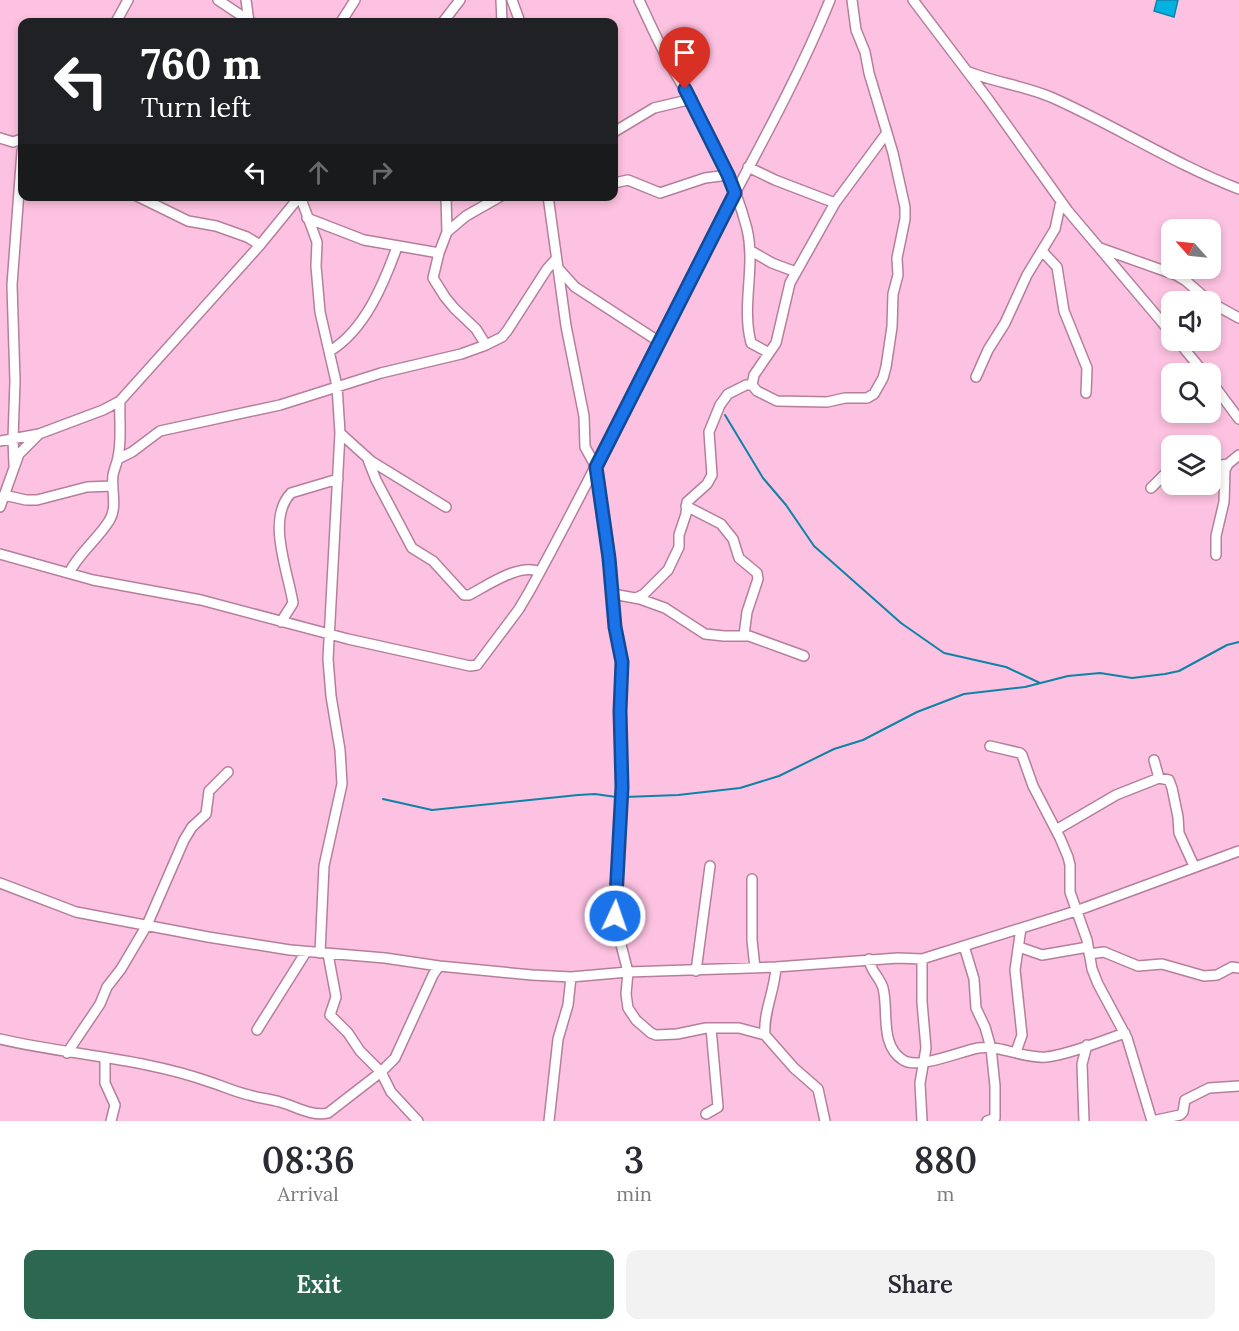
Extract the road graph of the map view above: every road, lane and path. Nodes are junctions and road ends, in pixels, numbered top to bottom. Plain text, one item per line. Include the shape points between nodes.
1 (128, 0) edge
2 (218, 0) edge
3 (246, 0) edge
4 (355, 0) edge
5 (460, 0) edge
6 (501, 0) edge
7 (512, 0) edge
8 (639, 0) edge
9 (830, 0) edge
10 (852, 0) edge
11 (913, 0) edge
12 (118, 18) edge
13 (244, 18) edge
14 (249, 18) edge
15 (343, 18) edge
16 (446, 18) edge
17 (502, 18) edge
18 (519, 18) edge
19 (967, 71) junction
20 (692, 99) junction
21 (618, 130) edge
22 (886, 134) junction
23 (0, 138) edge
24 (18, 140) edge
25 (748, 167) junction
26 (728, 175) junction
27 (618, 182) edge
28 (1239, 189) edge
29 (735, 193) junction
30 (18, 201) edge
31 (147, 201) edge
32 (296, 201) edge
33 (302, 201) edge
34 (446, 201) edge
35 (492, 201) edge
36 (549, 201) edge
37 (1061, 201) junction
38 (835, 202) junction
39 (307, 218) junction
40 (447, 232) junction
41 (260, 244) junction
42 (397, 246) junction
43 (1099, 248) junction
44 (751, 251) junction
45 (1042, 251) junction
46 (439, 253) junction
47 (556, 263) junction
48 (796, 272) junction
49 (1197, 291) edge
50 (1221, 308) edge
51 (1239, 318) edge
52 (1161, 320) edge
53 (658, 341) junction
54 (486, 345) junction
55 (330, 351) junction
56 (1186, 351) edge
57 (770, 353) junction
58 (1196, 363) edge
59 (976, 377) dead end
60 (752, 385) junction
61 (337, 386) junction
62 (1086, 393) dead end
63 (1221, 395) edge
64 (120, 401) junction
65 (1239, 419) edge
66 (39, 434) junction
67 (340, 434) junction
68 (12, 439) junction
69 (0, 441) edge
70 (1239, 455) edge
71 (367, 457) junction
72 (118, 459) junction
73 (1228, 464) junction
74 (14, 465) junction
75 (1221, 465) edge
76 (596, 467) junction
77 (1161, 478) edge
78 (338, 480) junction
79 (113, 486) junction
80 (1151, 488) dead end
81 (4, 495) junction
82 (686, 506) junction
83 (0, 507) edge
84 (446, 507) dead end
85 (0, 554) edge
86 (1216, 555) dead end
87 (540, 572) junction
88 (69, 573) junction
89 (613, 594) junction
90 (636, 598) junction
91 (281, 622) junction
92 (329, 633) junction
93 (744, 636) junction
94 (804, 656) dead end
95 (990, 746) dead end
96 (1154, 760) dead end
97 (228, 772) dead end
98 (1159, 778) junction
99 (1056, 830) junction
100 (1239, 851) edge
101 (710, 866) dead end
102 (1194, 866) junction
103 (752, 879) dead end
104 (0, 883) edge
105 (1076, 910) junction
106 (147, 925) junction
107 (1021, 928) junction
108 (964, 946) junction
109 (1018, 947) junction
110 (1089, 950) junction
111 (306, 952) junction
112 (324, 954) junction
113 (922, 959) junction
114 (869, 960) junction
115 (439, 966) junction
116 (776, 967) junction
117 (755, 968) junction
118 (1239, 968) edge
119 (696, 971) junction
120 (628, 972) junction
121 (572, 977) junction
122 (711, 1028) junction
123 (257, 1030) dead end
124 (1125, 1033) junction
125 (765, 1035) junction
126 (0, 1040) edge
127 (1088, 1045) junction
128 (991, 1048) junction
129 (1016, 1052) junction
130 (67, 1053) junction
131 (105, 1059) junction
132 (924, 1061) junction
133 (381, 1071) junction
134 (1239, 1086) edge
135 (706, 1114) dead end
136 (111, 1121) edge
137 (418, 1121) edge
138 (549, 1121) edge
139 (825, 1121) edge
140 (922, 1121) edge
141 (987, 1121) edge
142 (1084, 1121) edge
143 (1152, 1121) edge

1 - 12 street
2 - 13 street
3 - 14 street
4 - 15 street
5 - 16 street
6 - 17 street
7 - 18 street
8 - 20 street
9 - 25 street
10 - 22 street via 857,34
11 - 19 street
19 - 28 street via 1050,97 1187,168
19 - 37 street
20 - 21 street via 654,108
20 - 26 street
22 - 38 street
22 - 60 street via 905,219 897,258 888,356 879,385 867,398 810,402 777,401
23 - 24 street
25 - 29 street
25 - 38 street
26 - 27 street via 660,193 628,180
26 - 29 street
29 - 44 street
29 - 53 street
30 - 68 street via 12,285
31 - 41 street via 188,221 209,224
32 - 41 street
33 - 39 street
34 - 40 street
35 - 40 street
36 - 47 street
37 - 43 street
37 - 45 street via 1055,229
38 - 48 street
39 - 42 street via 364,240
39 - 55 street via 317,242 320,312
40 - 46 street
41 - 64 street
42 - 46 street
42 - 55 street via 366,312
43 - 49 street via 1176,275
43 - 52 street
44 - 48 street
44 - 57 street via 748,329 752,343
45 - 59 street
45 - 62 street via 1057,267 1064,311 1087,368
46 - 54 street via 433,278
47 - 53 street via 575,287
47 - 54 street via 546,269 502,337
47 - 76 street via 584,416 585,447
48 - 57 street via 786,293 778,337
50 - 51 street
53 - 76 street
54 - 61 street
55 - 61 street
56 - 58 street
57 - 60 street via 754,375
60 - 82 street via 728,394 720,405 710,432 712,475
61 - 67 street
61 - 72 street via 280,405 160,431
63 - 65 street
64 - 66 street
64 - 72 street
66 - 68 street
66 - 74 street
67 - 71 street
67 - 78 street
68 - 69 street
68 - 74 street
70 - 73 street
71 - 84 street
71 - 87 street via 412,548 433,561 464,595 517,572
72 - 79 street
73 - 75 street
73 - 86 street
74 - 81 street
76 - 87 street
76 - 89 street
77 - 80 street
78 - 91 street via 291,493 283,505 280,543 293,603
78 - 92 street
79 - 81 street via 87,487 37,500
79 - 88 street via 110,520 76,559
81 - 83 street
82 - 90 street via 672,564
82 - 93 street via 711,518 729,533 739,558 758,576
85 - 88 street
87 - 92 street via 519,609 474,666
88 - 91 street via 201,600
89 - 90 street
89 - 120 street via 622,668 622,787 615,921
90 - 93 street via 665,608 705,634
91 - 92 street
92 - 112 street via 331,696 342,784 324,866
93 - 94 street
95 - 99 street via 1022,755
96 - 98 street
97 - 106 street via 209,791 206,814 184,840
98 - 99 street via 1116,795
98 - 102 street via 1171,783 1179,833
99 - 105 street via 1070,865 1070,892
100 - 102 street
101 - 119 street
102 - 105 street
103 - 117 street
104 - 106 street via 76,912
105 - 107 street
105 - 110 street
106 - 111 street
106 - 130 street
107 - 108 street
107 - 109 street
108 - 113 street
108 - 128 street via 974,979 976,1008
109 - 110 street via 1042,954
109 - 129 street via 1015,979 1022,1035
110 - 118 street via 1138,966 1162,964 1204,976
110 - 124 street via 1098,984
111 - 112 street
111 - 123 street
112 - 115 street
112 - 133 street via 336,997 330,1015
113 - 114 street
113 - 132 street
114 - 116 street
114 - 132 street via 883,990 890,1044 904,1061
115 - 121 street
115 - 133 street via 395,1058
116 - 117 street
116 - 125 street
117 - 119 street
119 - 120 street
120 - 121 street
120 - 122 street via 629,1013 651,1033 664,1035
121 - 138 street via 558,1038
122 - 125 street via 739,1028
122 - 135 street via 718,1107
124 - 127 street
124 - 143 street
125 - 139 street via 818,1089
126 - 130 street
127 - 129 street via 1045,1057
127 - 142 street via 1082,1064
128 - 129 street
128 - 132 street
128 - 141 street via 995,1118
130 - 131 street
131 - 133 street via 153,1067 320,1115 328,1113
131 - 136 street via 104,1077 115,1106
132 - 140 street via 920,1083
133 - 137 street via 391,1092
134 - 143 street via 1204,1090 1185,1100 1180,1114

